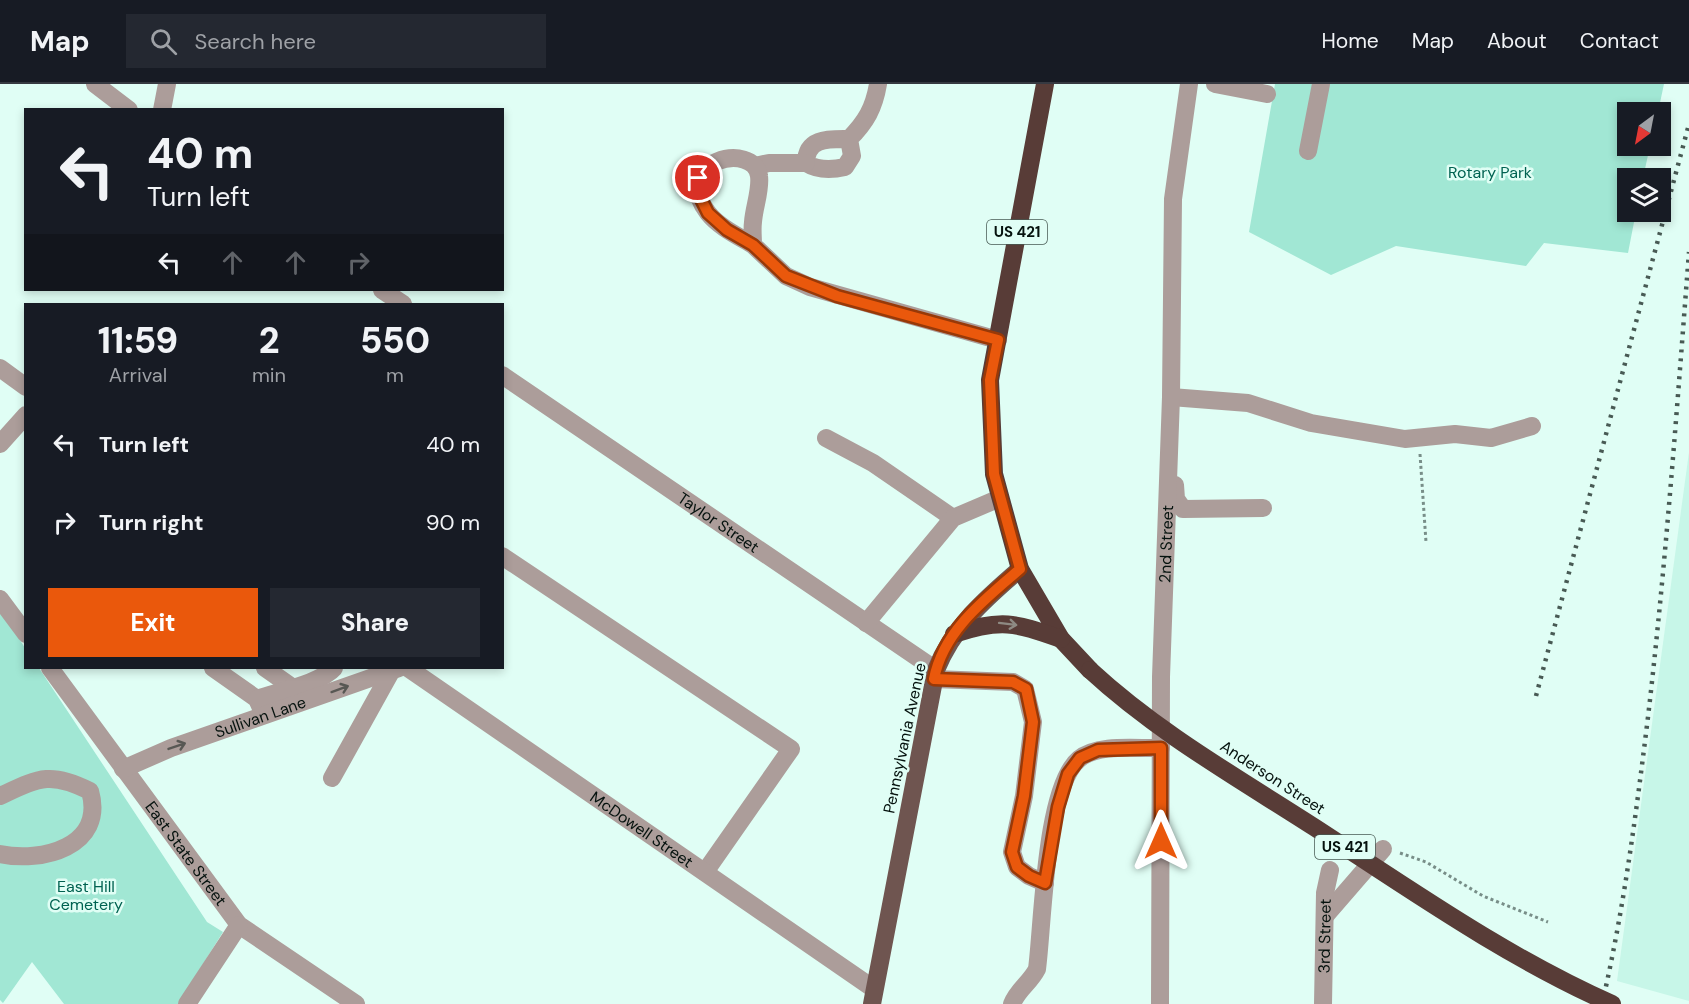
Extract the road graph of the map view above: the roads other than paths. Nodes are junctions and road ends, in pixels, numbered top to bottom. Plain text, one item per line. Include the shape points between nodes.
1 (95, 84) edge
2 (167, 84) edge
3 (878, 84) edge
4 (1044, 84) edge
5 (1189, 84) edge
6 (1215, 84) edge
7 (1321, 84) edge
8 (1267, 93) dead end
9 (126, 108) edge
10 (162, 108) edge
11 (849, 139) junction
12 (1308, 151) dead end
13 (806, 163) junction
14 (755, 166) junction
15 (753, 245) junction
16 (384, 291) edge
17 (402, 303) edge
18 (998, 340) junction
19 (1, 372) edge
20 (504, 376) edge
21 (24, 386) edge
22 (1180, 398) junction
23 (24, 417) edge
24 (1532, 426) dead end
25 (826, 438) dead end
26 (0, 444) edge
27 (1000, 498) junction
28 (1263, 508) dead end
29 (1183, 509) junction
30 (953, 518) junction
31 (1168, 531) junction
32 (504, 557) edge
33 (1020, 569) junction
34 (0, 599) edge
35 (866, 623) junction
36 (24, 631) edge
37 (954, 634) junction
38 (1061, 639) junction
39 (51, 669) edge
40 (214, 669) edge
41 (266, 669) edge
42 (333, 669) edge
43 (396, 669) edge
44 (399, 669) edge
45 (401, 669) edge
46 (935, 675) junction
47 (292, 687) junction
48 (261, 707) junction
49 (1161, 748) junction
50 (123, 769) junction
51 (332, 778) dead end
52 (0, 796) edge
53 (1383, 849) road end
54 (0, 854) edge
55 (1330, 870) dead end
56 (705, 872) junction
57 (1045, 883) junction
58 (1324, 916) junction
59 (239, 925) junction
60 (873, 996) edge
61 (187, 1004) edge
62 (357, 1004) edge
63 (1012, 1004) edge
64 (1160, 1004) edge
65 (1323, 1004) edge
66 (1612, 1004) edge

1 - 9 street
2 - 10 street
3 - 11 street via 867,121
4 - 18 highway, US 421
5 - 22 street, 2nd Street via 1173,199
6 - 8 street
7 - 12 street
11 - 13 street via 824,138 811,145
11 - 13 street via 852,156 845,167 834,170
13 - 14 street
14 - 15 street via 759,176
14 - 15 street via 743,159 721,159 707,164 698,178 698,193 708,213
15 - 18 street via 786,276 810,287
16 - 17 street
18 - 27 highway, US 421 via 990,380 994,474
19 - 21 street
20 - 35 street, Taylor Street
22 - 24 street via 1248,403 1311,423 1405,440 1455,434 1491,438
22 - 29 street via 1174,478 1176,499
22 - 31 street, 2nd Street
23 - 26 street
25 - 30 street via 873,463
27 - 30 street
27 - 33 highway, US 421
28 - 29 street
29 - 31 street
30 - 35 street
31 - 49 street, 2nd Street
32 - 56 street via 791,749
33 - 37 main road, Pennsylvania Avenue via 972,611
33 - 38 highway, Anderson Street / US 421
34 - 36 street
35 - 46 street, Taylor Street
37 -> 38 highway via 996,623 1022,626
37 - 46 main road, Pennsylvania Avenue
38 - 66 highway, Anderson Street / US 421, bridge via 1090,670 1158,726 1522,960
39 - 50 street, East State Street
40 - 48 street
41 - 47 street
42 - 47 street
48 -> 43 street, Sullivan Lane
44 - 51 street
45 - 56 street, McDowell Street
46 - 57 street via 1013,682 1026,689 1033,722 1012,852 1017,867
46 - 60 main road, Pennsylvania Avenue
47 - 48 street
50 -> 48 street, Sullivan Lane
49 - 57 street via 1098,750 1080,758 1068,774 1058,807
49 - 64 street, 2nd Street
50 - 59 street, East State Street
52 - 54 street via 39,778 54,778 90,791 93,802 86,829 66,848 35,857
53 - 58 street
55 - 58 street, 3rd Street
56 - 60 street, McDowell Street
57 - 63 street via 1037,969 1030,983 1018,990
58 - 65 street, 3rd Street
59 - 61 street
59 - 62 street, East State Street

